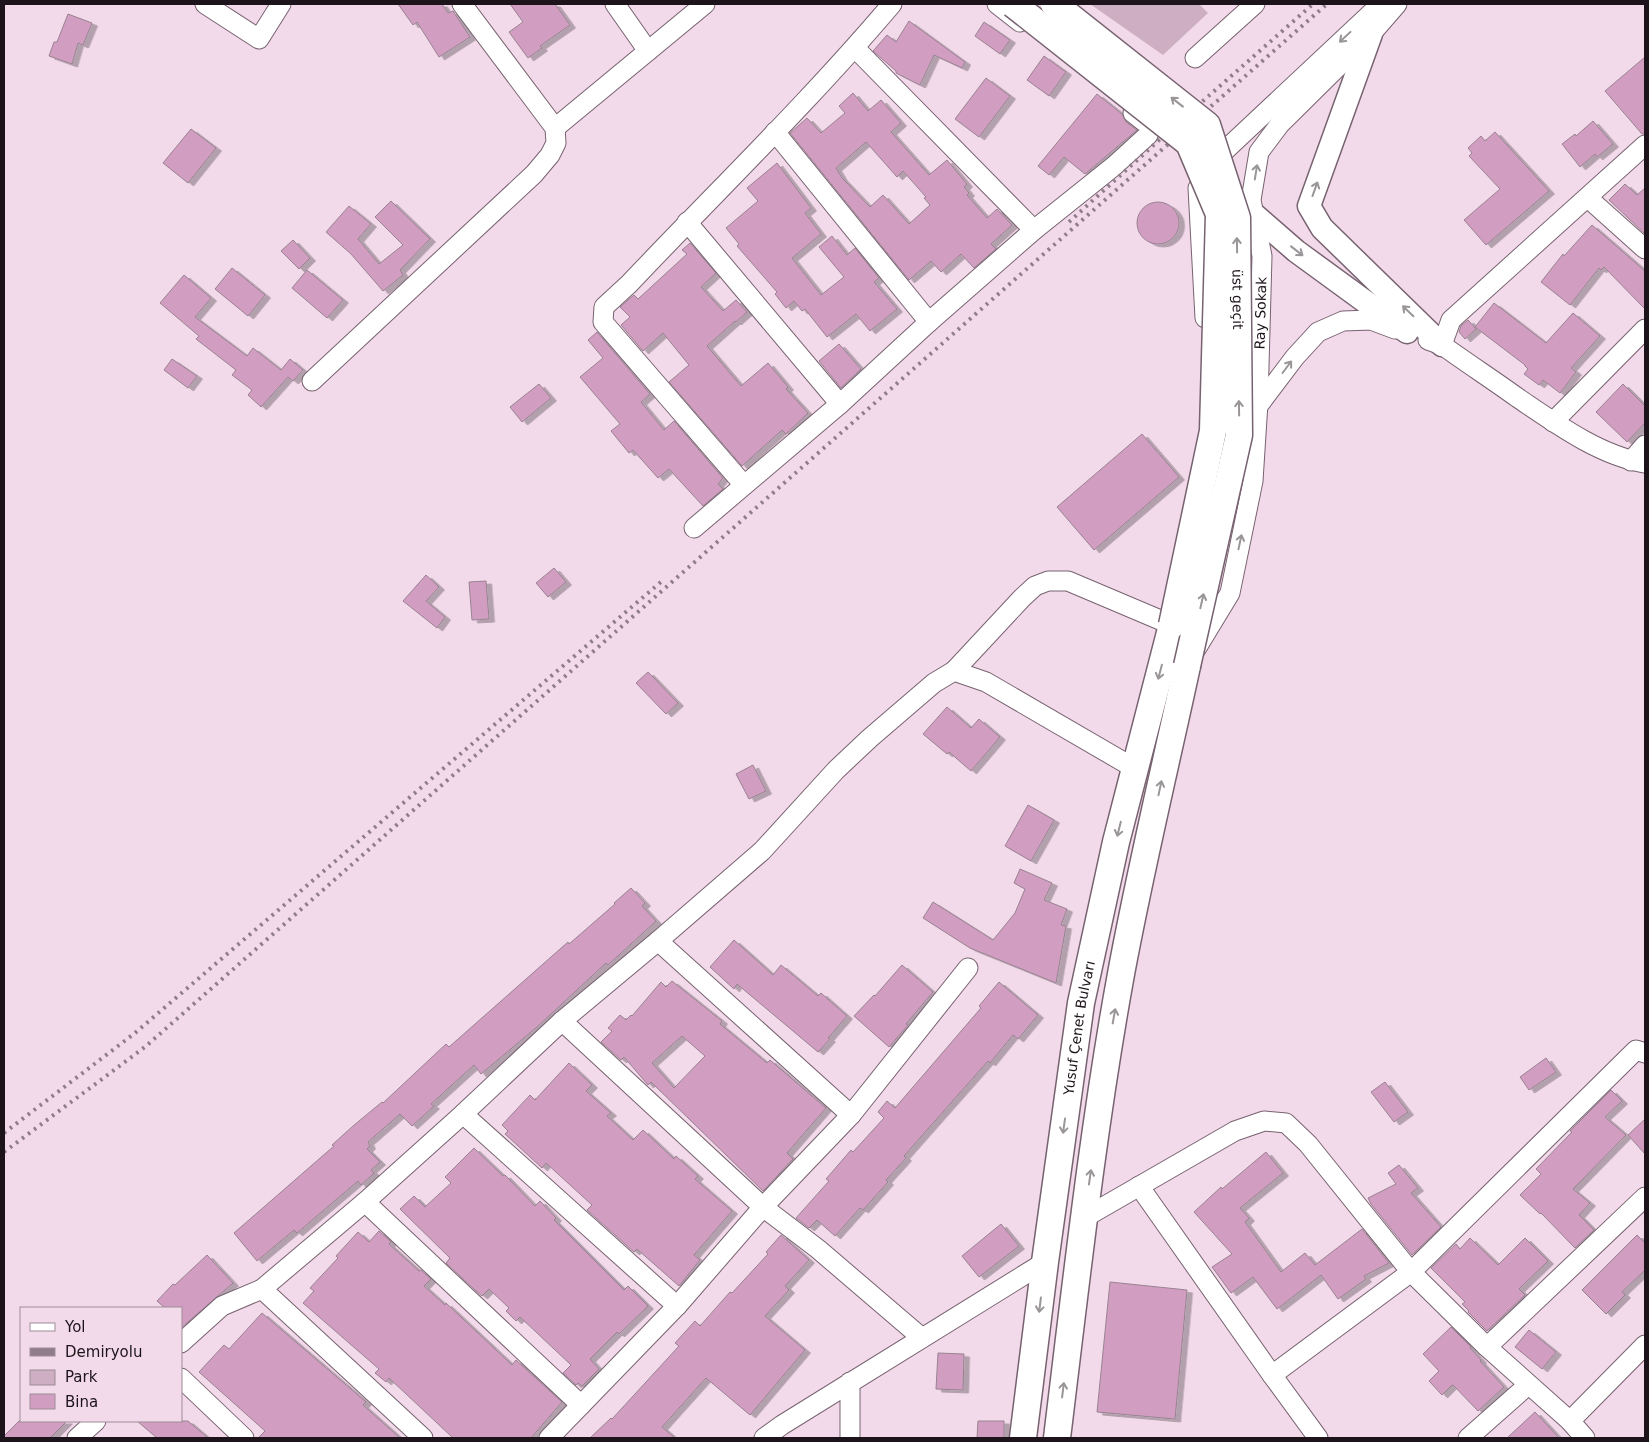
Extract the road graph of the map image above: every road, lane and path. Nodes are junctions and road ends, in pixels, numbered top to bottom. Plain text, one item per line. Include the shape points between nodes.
1 (205, 4) edge
2 (282, 4) edge
3 (462, 4) edge
4 (615, 4) edge
5 (705, 4) edge
6 (892, 4) edge
7 (997, 4) edge
8 (1013, 4) edge
9 (1054, 4) edge
10 (1255, 4) edge
11 (1381, 4) edge
12 (1398, 4) edge
13 (1370, 34) junction
14 (855, 48) junction
15 (648, 51) junction
16 (1195, 58) dead end
17 (555, 128) junction
18 (775, 132) junction
19 (1645, 145) edge
20 (1207, 174) junction
21 (1588, 198) junction
22 (1254, 214) junction
23 (687, 222) junction
24 (1034, 230) junction
25 (1645, 249) edge
26 (929, 322) junction
27 (1645, 329) edge
28 (1407, 332) junction
29 (1442, 345) junction
30 (312, 381) dead end
31 (840, 404) junction
32 (1258, 406) junction
33 (1553, 422) junction
34 (1645, 445) edge
35 (1638, 462) edge
36 (744, 485) junction
37 (694, 528) dead end
38 (1172, 625) junction
39 (1187, 666) junction
40 (954, 671) junction
41 (1134, 768) junction
42 (658, 941) junction
43 (968, 968) dead end
44 (562, 1020) junction
45 (1645, 1053) edge
46 (463, 1114) junction
47 (851, 1115) junction
48 (1139, 1186) junction
49 (1645, 1197) edge
50 (365, 1202) junction
51 (763, 1207) junction
52 (1084, 1218) junction
53 (1045, 1262) junction
54 (1411, 1272) junction
55 (262, 1289) junction
56 (677, 1306) junction
57 (922, 1338) junction
58 (182, 1342) edge
59 (1645, 1345) edge
60 (1487, 1347) junction
61 (1272, 1376) junction
62 (182, 1379) edge
63 (850, 1382) junction
64 (1528, 1385) junction
65 (581, 1405) junction
66 (1570, 1421) junction
67 (95, 1422) edge
68 (77, 1438) edge
69 (244, 1438) edge
70 (423, 1438) edge
71 (549, 1438) edge
72 (764, 1438) edge
73 (850, 1438) edge
74 (1023, 1438) edge
75 (1057, 1438) edge
76 (1318, 1438) edge
77 (1468, 1438) edge
78 (1585, 1438) edge

1 - 2 street via 259,39
3 - 17 street
4 - 15 street
5 - 15 street
6 - 14 street
7 - 24 street via 1151,127 1148,135 1114,166
8 - 38 highway, Yusuf Çenet Bulvarı, bridge via 1189,142 1219,214 1214,431
39 -> 9 highway, üst geçit, bridge via 1240,435 1237,218 1207,125
10 - 16 street
11 -> 20 street via 1219,156
12 - 13 street, Ray Sokak
22 -> 13 street, Ray Sokak via 1251,200 1259,152 1280,124
29 -> 13 main road via 1322,228 1309,206
14 - 18 street
14 - 24 street
15 - 17 street
17 - 30 street via 556,143 534,174
18 - 23 street
18 - 26 street
19 - 21 street
20 - 22 main road
20 - 38 street via 1198,188 1206,330 1205,408 1171,578
21 - 25 street
21 - 29 street via 1452,320
22 -> 28 main road via 1296,251
22 - 32 street, Ray Sokak via 1262,256
23 - 31 street
23 - 36 street via 604,307 603,322
24 - 26 street
26 - 31 street
27 - 33 street
28 - 29 street
32 -> 28 street via 1318,332 1343,321 1372,320
29 - 33 street
31 - 36 street
39 -> 32 street, Ray Sokak via 1230,593 1253,481
33 - 35 street via 1581,440
34 - 35 street
36 - 37 street
38 - 40 street via 1068,581 1048,581 1035,586 1022,598
38 -> 41 highway, Yusuf Çenet Bulvarı
52 -> 39 highway via 1121,974
40 - 41 street via 986,682
40 - 42 street via 934,683 870,738 762,851
41 -> 53 highway, Yusuf Çenet Bulvarı via 1103,896 1082,1003
42 - 44 street
42 - 47 street
43 - 47 street
44 - 46 street
44 - 51 street
45 - 54 street via 1636,1050
46 - 50 street
46 - 56 street
47 - 51 street
48 - 52 street
48 - 54 street via 1235,1131 1264,1121 1286,1123 1308,1144
48 - 61 street
49 - 60 street
50 - 55 street
50 - 65 street
51 - 56 street
51 - 57 street via 818,1249
75 -> 52 highway
53 - 57 street
53 -> 74 highway, Yusuf Çenet Bulvarı
54 - 60 street
54 - 61 street
55 - 58 street via 222,1306
55 - 70 street
56 - 65 street
57 - 63 street
59 - 66 street
60 - 64 street
61 - 76 street
62 - 69 street
63 - 72 street
63 - 73 street
64 - 66 street
64 - 77 street
65 - 71 street
66 - 78 street
67 - 68 street

